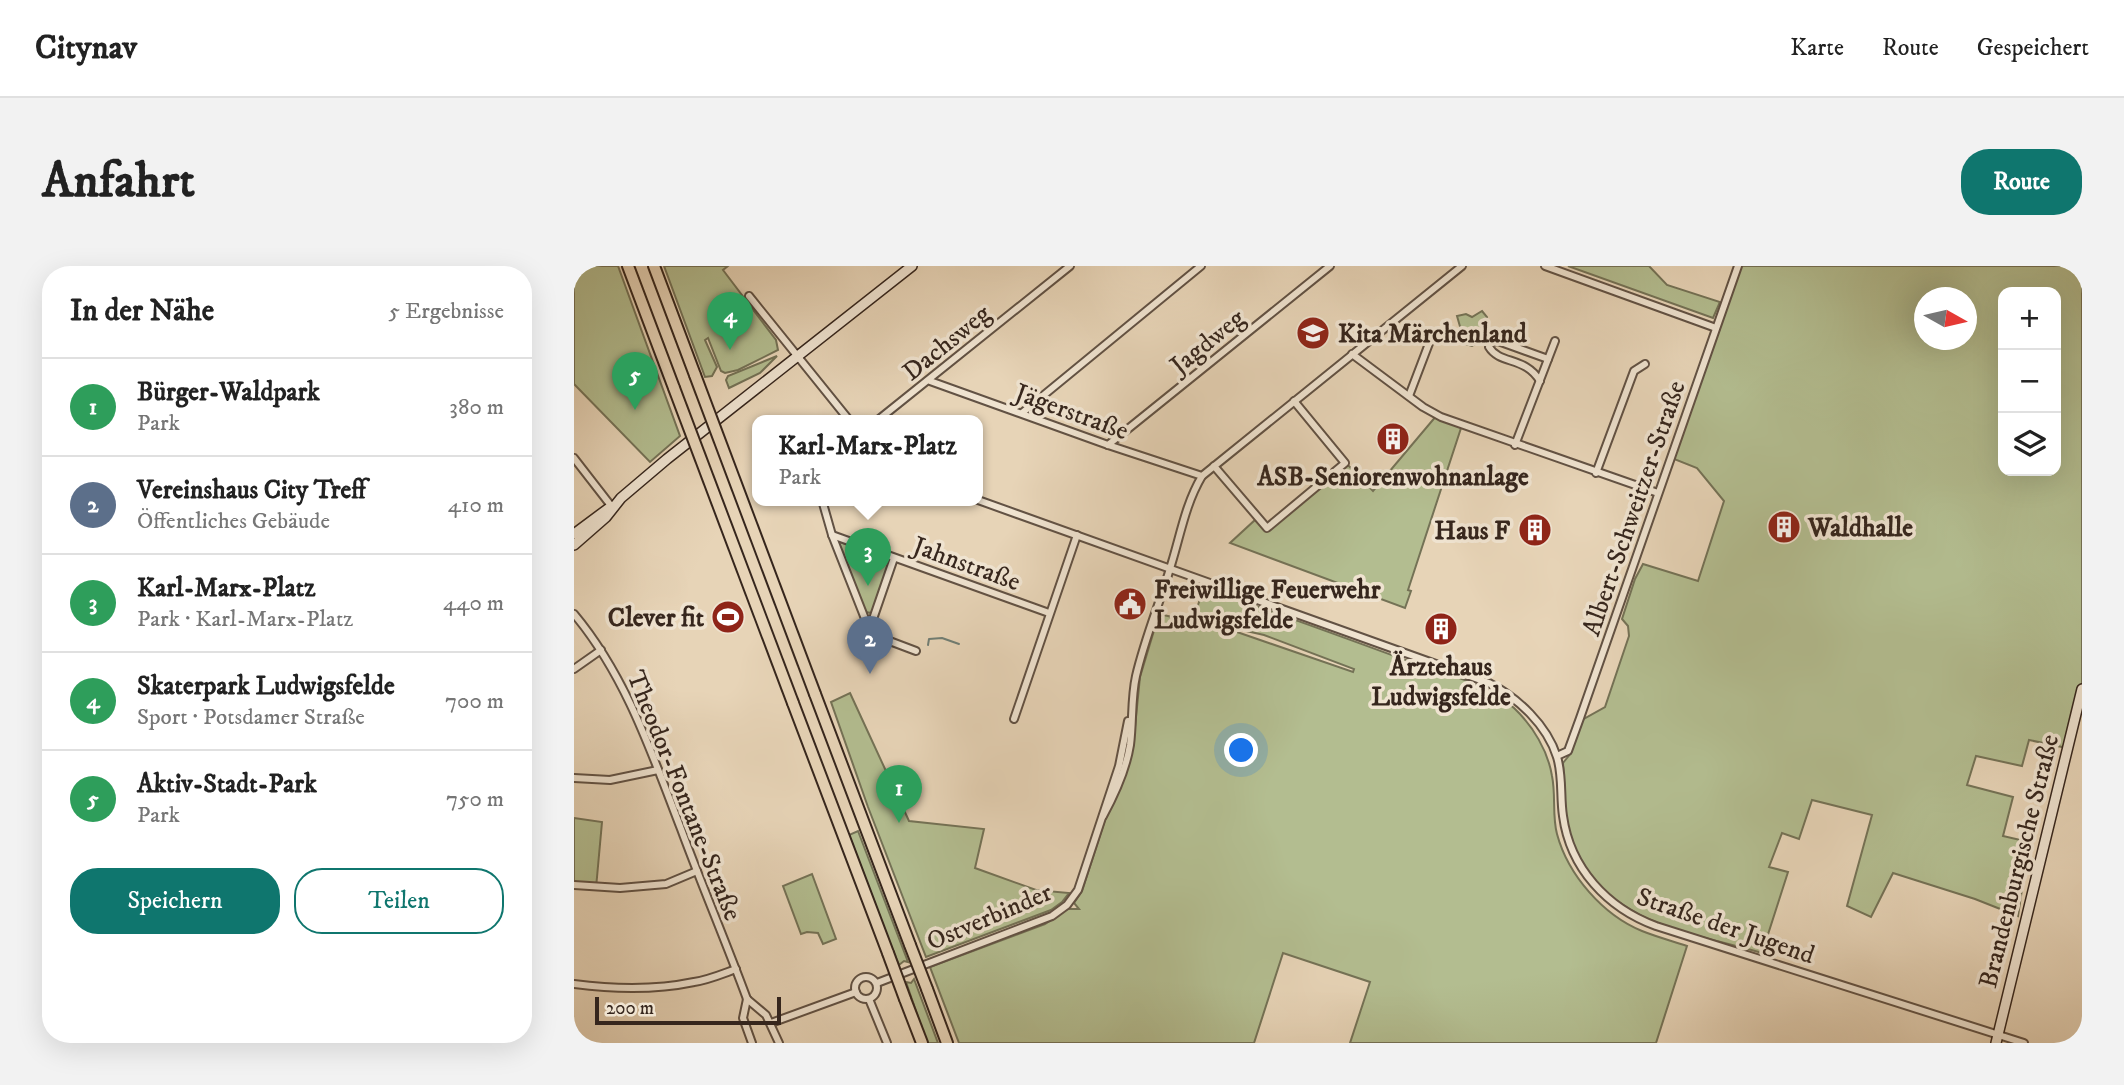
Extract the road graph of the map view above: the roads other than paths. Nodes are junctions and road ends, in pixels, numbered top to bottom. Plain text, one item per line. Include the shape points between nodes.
1 (628, 266) edge
2 (654, 266) edge
3 (912, 266) edge
4 (1070, 266) edge
5 (1200, 266) edge
6 (1330, 266) edge
7 (1462, 266) edge
8 (1545, 266) edge
9 (1738, 266) edge
10 (748, 296) dead end
11 (1716, 328) junction
12 (1433, 333) dead end
13 (1555, 341) dead end
14 (1352, 354) junction
15 (798, 357) junction
16 (1548, 359) junction
17 (1645, 364) dead end
18 (930, 381) junction
19 (1540, 381) junction
20 (1409, 396) junction
21 (1294, 401) junction
22 (1022, 413) junction
23 (845, 415) edge
24 (885, 415) edge
25 (1108, 445) junction
26 (1516, 445) junction
27 (574, 458) edge
28 (1214, 466) junction
29 (1596, 473) junction
30 (1202, 476) junction
31 (1658, 493) junction
32 (983, 502) edge
33 (824, 506) edge
34 (612, 507) junction
35 (574, 534) edge
36 (1077, 535) junction
37 (832, 536) junction
38 (574, 545) edge
39 (894, 558) junction
40 (1170, 568) junction
41 (1049, 613) junction
42 (574, 614) edge
43 (866, 622) junction
44 (601, 650) junction
45 (916, 651) dead end
46 (574, 669) edge
47 (2082, 690) edge
48 (1014, 719) dead end
49 (1557, 756) junction
50 (658, 770) junction
51 (574, 778) edge
52 (697, 871) junction
53 (574, 886) edge
54 (736, 969) junction
55 (877, 983) junction
56 (574, 984) edge
57 (856, 992) junction
58 (747, 999) junction
59 (869, 999) junction
60 (771, 1023) junction
61 (1997, 1039) edge
62 (752, 1043) edge
63 (779, 1043) edge
64 (887, 1043) edge
65 (922, 1043) edge
66 (947, 1043) edge
67 (2024, 1043) edge

1 - 65 highway, bridge
2 - 66 highway, bridge
3 - 15 main road
4 - 18 street, Dachsweg
5 - 22 street
6 - 25 street, Jagdweg
7 - 14 street
8 - 11 street
9 - 11 street, Albert-Schweitzer-Straße
10 - 15 street
11 - 31 street, Albert-Schweitzer-Straße
12 - 20 street
13 - 16 street
14 - 20 street
14 - 21 street
15 - 23 street
15 - 34 main road
16 - 19 street
16 - 19 street via 1498,341 1489,347 1493,354 1529,366
17 - 29 street via 1634,371
18 - 22 street, Jägerstraße
18 - 24 street, Dachsweg
19 - 26 street
20 - 26 street via 1441,417
21 - 28 street
21 - 28 street via 1345,463 1267,528
22 - 25 street, Jägerstraße
25 - 30 street, Jägerstraße
26 - 29 street
27 - 34 street
28 - 30 street
29 - 31 street
30 - 40 street, Ostverbinder via 1186,510
31 - 49 street, Albert-Schweitzer-Straße via 1567,751
32 - 36 street, Straße der Jugend
33 - 37 street
34 - 35 main road
34 - 38 main road
36 - 40 street, Straße der Jugend
36 - 41 street
37 - 39 street, Jahnstraße
37 - 43 street
39 - 41 street, Jahnstraße
39 - 43 street via 873,619
40 - 49 street, Straße der Jugend via 1489,683 1532,716
40 - 55 street, Ostverbinder via 1136,678 1119,766 1078,890 1052,916
41 - 48 street
42 - 44 street, Theodor-Fontane-Straße
43 - 45 street via 874,637
44 - 46 street
44 - 50 street, Theodor-Fontane-Straße
47 - 61 main road, Brandenburgische Straße
49 - 61 street, Straße der Jugend via 1562,814 1571,848 1593,883 1621,909 1656,926
50 - 51 street via 610,780
50 - 52 street, Theodor-Fontane-Straße
52 - 53 street via 666,884
52 - 54 street, Theodor-Fontane-Straße
54 - 56 street via 667,986
54 - 58 street, Theodor-Fontane-Straße
55 - 57 street via 862,977
55 - 59 street via 876,993
57 - 59 street
57 - 60 street
58 - 60 street via 761,1008
58 - 62 street via 743,1018
59 - 64 street
60 - 63 street
61 - 67 street, Straße der Jugend

